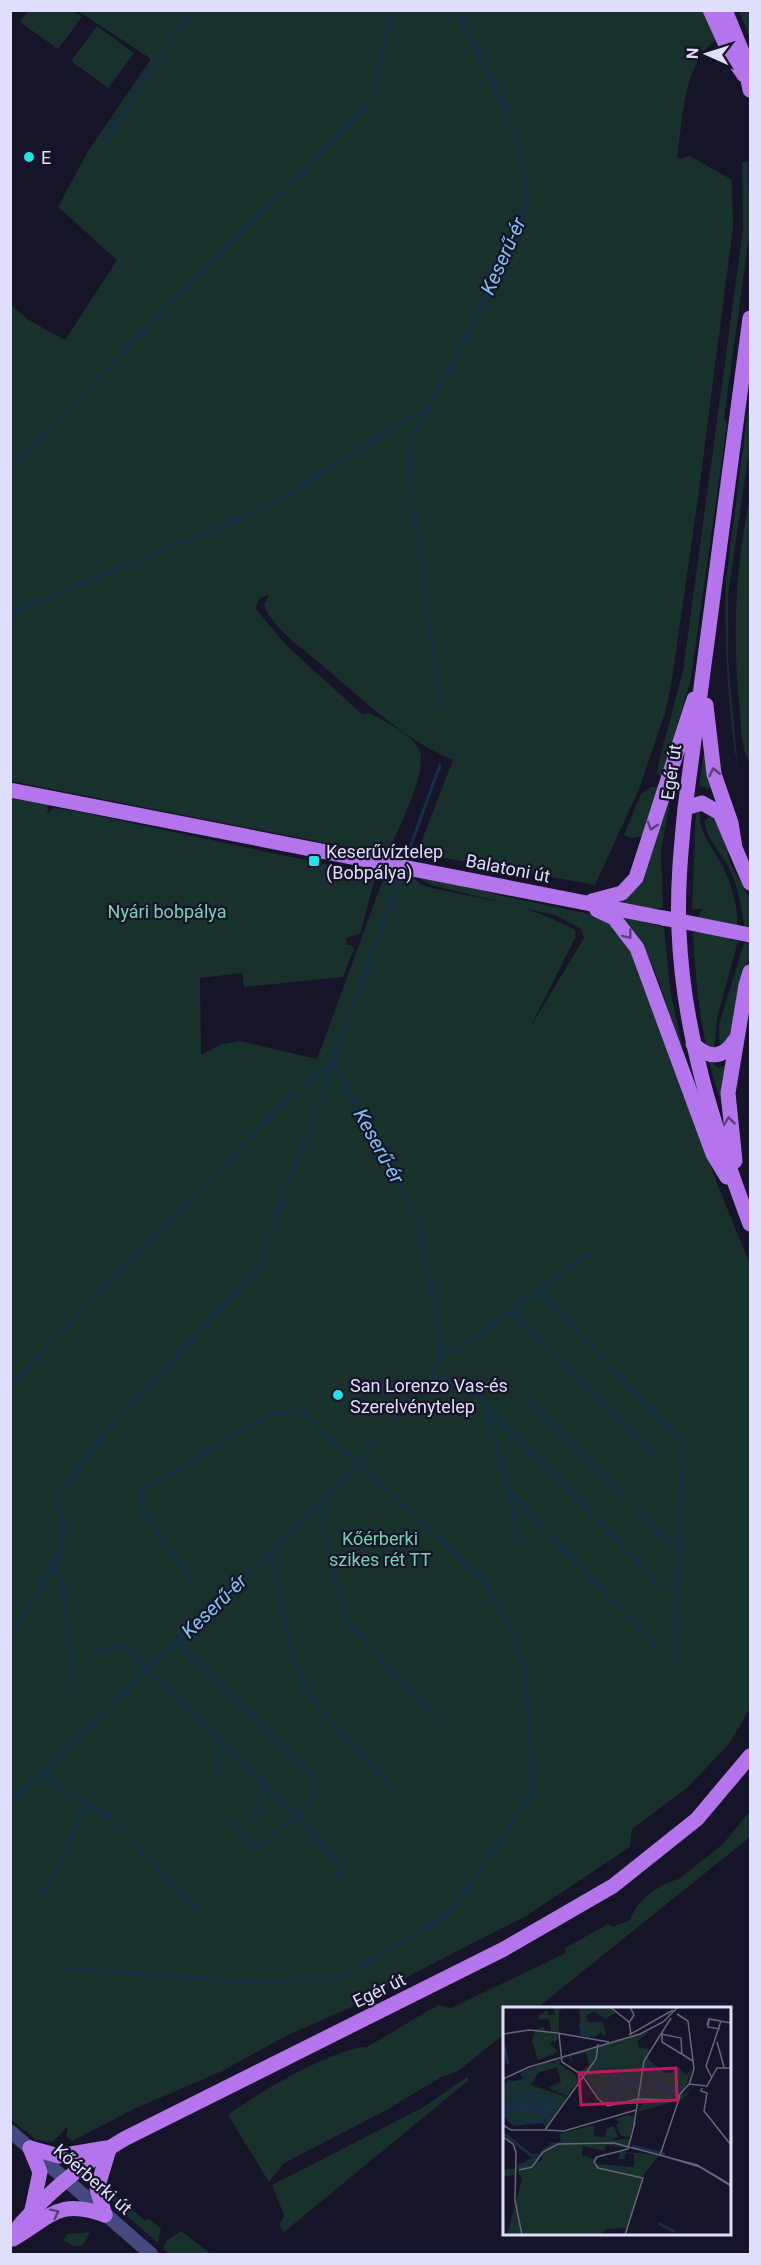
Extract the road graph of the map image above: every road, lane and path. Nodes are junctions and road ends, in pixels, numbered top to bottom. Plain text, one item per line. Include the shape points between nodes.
1 (710, 10) edge
2 (725, 10) edge
3 (749, 85) edge
4 (750, 318) edge
5 (704, 671) junction
6 (10, 790) edge
7 (685, 808) junction
8 (735, 848) junction
9 (750, 883) edge
10 (580, 902) junction
11 (750, 935) edge
12 (750, 972) edge
13 (735, 1040) junction
14 (693, 1044) junction
15 (741, 1200) junction
16 (750, 1224) edge
17 (750, 1756) edge
18 (10, 2131) edge
19 (110, 2147) junction
20 (30, 2148) junction
21 (66, 2180) junction
22 (32, 2210) junction
23 (105, 2215) junction
24 (10, 2239) edge
25 (151, 2254) edge

1 - 3 main road
2 - 3 main road via 743,54
4 - 5 main road, Egér út
5 - 7 main road, Egér út
8 -> 5 main road via 710,753
5 -> 10 main road via 636,878 616,896
6 - 10 main road, Balatoni út
7 - 8 main road via 698,802 713,807 720,813
7 - 14 main road, Egér út via 679,931
8 - 9 main road
10 - 11 main road, Balatoni út, bridge
10 -> 15 main road via 614,918 634,941 713,1154
12 - 13 main road
13 - 14 main road via 718,1056 702,1053
15 -> 13 main road via 728,1106
14 - 15 main road, Egér út
15 - 16 main road, Egér út
17 - 19 main road, Egér út via 697,1819 613,1886 504,1949
18 - 20 street, Kőérberki út
19 - 20 main road via 59,2156
19 - 21 main road, Egér út
19 - 23 main road via 97,2189
20 - 21 street, Kőérberki út
20 - 22 main road via 40,2172
21 - 22 main road, Egér út
21 - 23 street, Kőérberki út
22 - 24 main road, Egér út
24 -> 23 main road via 68,2207
23 - 25 street, Kőérberki út

